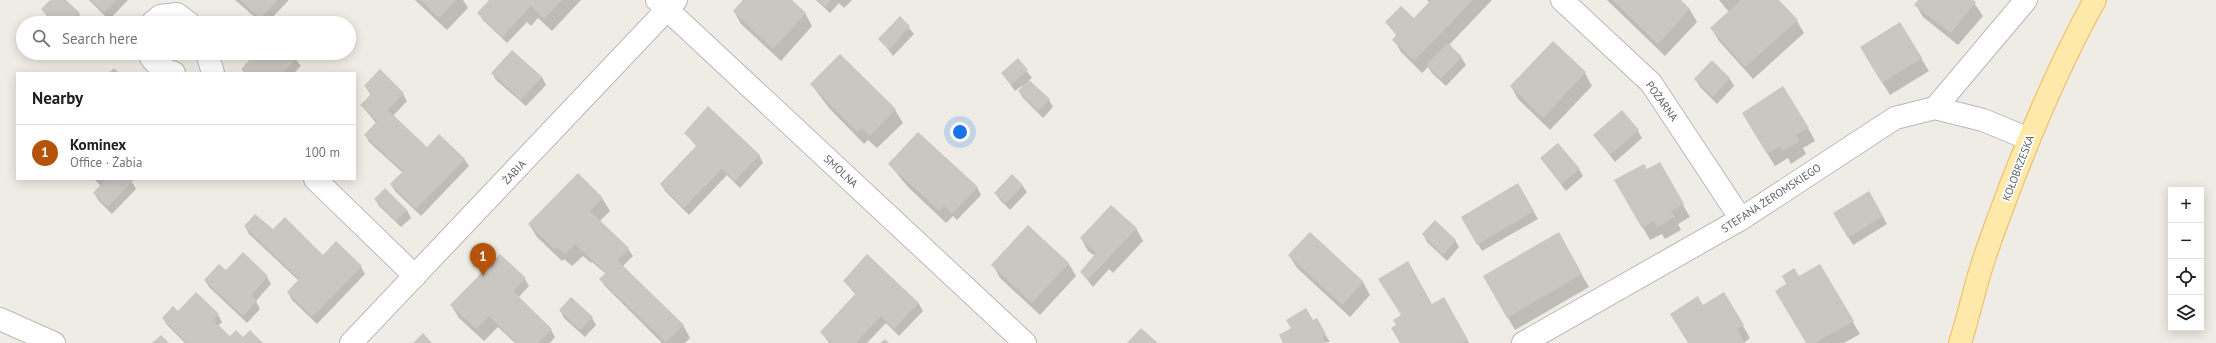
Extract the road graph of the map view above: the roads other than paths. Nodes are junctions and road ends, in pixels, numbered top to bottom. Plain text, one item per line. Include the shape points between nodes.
1 (1562, 0) edge
2 (2026, 0) edge
3 (2095, 0) edge
4 (667, 3) edge
5 (160, 16) edge
6 (180, 16) edge
7 (153, 60) edge
8 (208, 60) edge
9 (171, 72) edge
10 (213, 72) edge
11 (1935, 108) junction
12 (2029, 139) junction
13 (316, 180) edge
14 (1741, 219) junction
15 (415, 276) junction
16 (0, 319) edge
17 (54, 343) edge
18 (351, 343) edge
19 (1025, 343) edge
20 (1523, 343) edge
21 (1960, 343) edge

1 - 14 street, POŻARNA via 1651,84
2 - 11 street
3 - 12 main road, KOŁOBRZESKA
4 - 15 street, ŻABIA
4 - 19 street, SMOLNA
5 - 6 street
7 - 9 street
8 - 10 street
11 - 12 street, STEFANA ŻEROMSKIEGO via 1984,120
11 - 14 street, STEFANA ŻEROMSKIEGO via 1895,118
12 - 21 main road, KOŁOBRZESKA via 1987,251
13 - 15 street
14 - 20 street, STEFANA ŻEROMSKIEGO
15 - 18 street, ŻABIA
16 - 17 street

